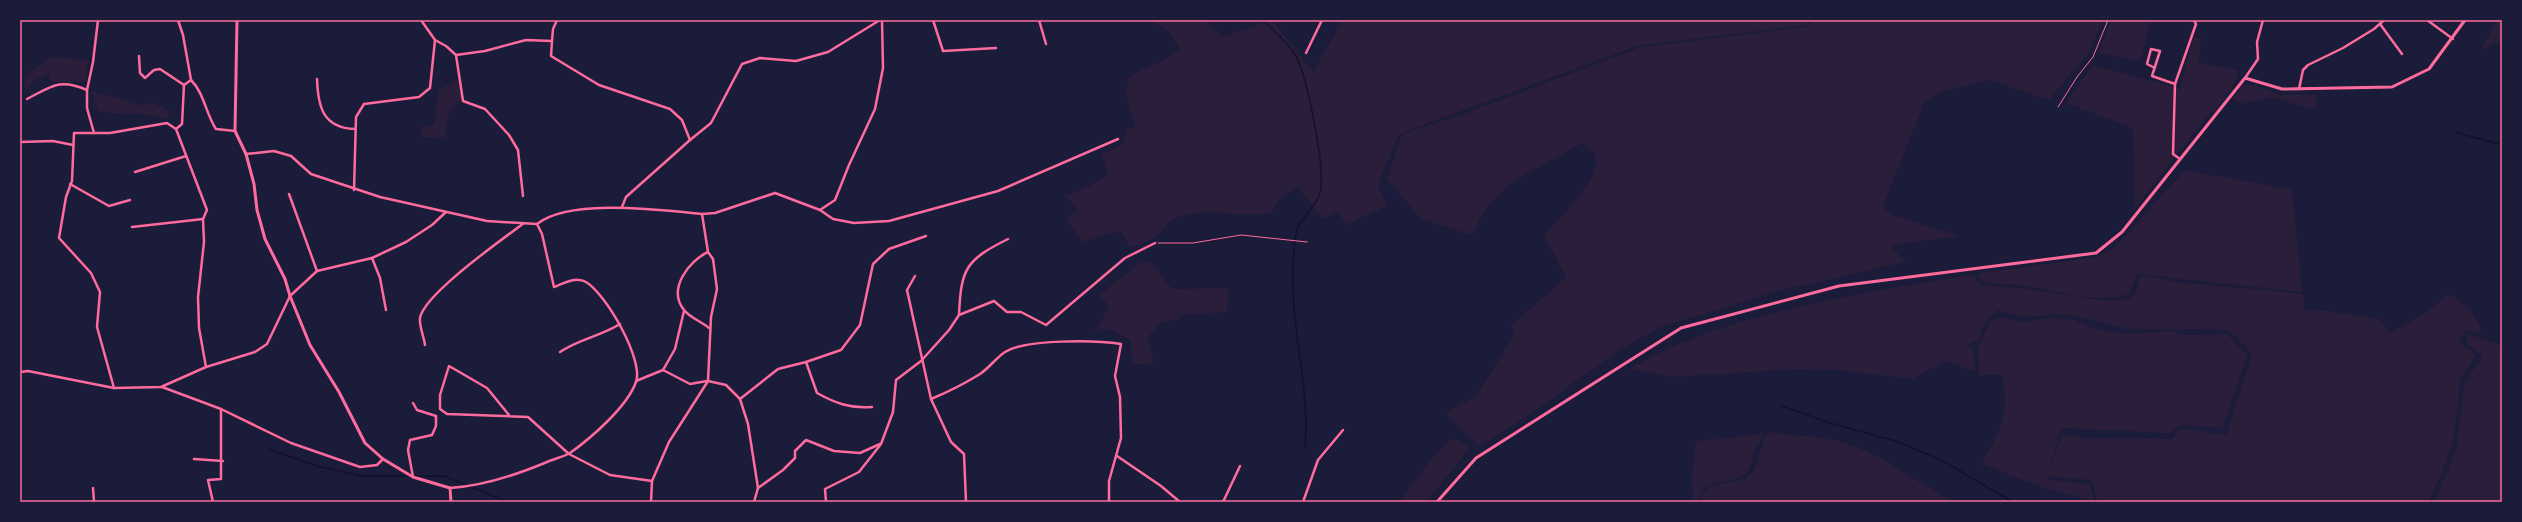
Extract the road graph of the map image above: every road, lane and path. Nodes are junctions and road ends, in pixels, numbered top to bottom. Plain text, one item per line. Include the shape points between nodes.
1 (98, 20) edge
2 (178, 20) edge
3 (237, 20) edge
4 (421, 20) edge
5 (558, 20) edge
6 (881, 20) edge
7 (933, 20) edge
8 (1039, 20) edge
9 (1322, 20) edge
10 (2108, 20) edge
11 (2194, 20) edge
12 (2263, 20) edge
13 (2384, 20) edge
14 (2427, 20) edge
15 (2465, 20) edge
16 (2380, 24) junction
17 (2453, 39) junction
18 (435, 40) junction
19 (552, 40) junction
20 (1046, 44) dead end
21 (996, 48) dead end
22 (1306, 53) dead end
23 (2402, 54) dead end
24 (456, 55) junction
25 (139, 56) dead end
26 (2155, 68) junction
27 (2245, 78) junction
28 (317, 79) dead end
29 (191, 80) junction
30 (2175, 84) junction
31 (184, 85) junction
32 (2299, 89) junction
33 (86, 90) junction
34 (28, 99) dead end
35 (2058, 107) dead end
36 (176, 129) junction
37 (355, 129) junction
38 (235, 131) junction
39 (94, 133) junction
40 (1118, 139) dead end
41 (690, 140) junction
42 (20, 142) edge
43 (73, 145) junction
44 (246, 154) junction
45 (186, 156) junction
46 (2180, 160) junction
47 (135, 172) dead end
48 (70, 184) junction
49 (354, 190) junction
50 (289, 194) dead end
51 (523, 196) dead end
52 (130, 200) dead end
53 (622, 207) junction
54 (820, 210) junction
55 (446, 212) junction
56 (702, 214) junction
57 (203, 219) junction
58 (524, 223) junction
59 (537, 224) junction
60 (132, 227) dead end
61 (926, 236) dead end
62 (1008, 239) dead end
63 (1155, 242) joint
64 (1307, 242) dead end
65 (708, 252) junction
66 (372, 258) junction
67 (317, 271) junction
68 (915, 276) dead end
69 (290, 296) junction
70 (386, 310) dead end
71 (684, 311) junction
72 (959, 315) junction
73 (620, 324) junction
74 (710, 328) junction
75 (425, 345) dead end
76 (560, 352) dead end
77 (921, 361) junction
78 (806, 362) junction
79 (206, 367) junction
80 (663, 370) junction
81 (20, 372) edge
82 (636, 381) junction
83 (708, 381) junction
84 (161, 387) junction
85 (114, 388) junction
86 (740, 399) junction
87 (931, 399) junction
88 (413, 403) dead end
89 (872, 407) dead end
90 (221, 409) junction
91 (509, 415) junction
92 (1343, 430) dead end
93 (881, 444) junction
94 (569, 454) junction
95 (1117, 456) junction
96 (194, 459) dead end
97 (383, 459) junction
98 (223, 461) junction
99 (1240, 466) dead end
100 (413, 478) junction
101 (652, 481) junction
102 (93, 488) dead end
103 (450, 488) junction
104 (758, 488) junction
105 (94, 502) edge
106 (213, 502) edge
107 (451, 502) edge
108 (651, 502) edge
109 (754, 502) edge
110 (826, 502) edge
111 (966, 502) edge
112 (1109, 502) edge
113 (1180, 502) edge
114 (1186, 502) edge
115 (1223, 502) edge
116 (1303, 502) edge
117 (1438, 502) edge

1 - 33 street via 93,62
2 - 29 street
3 - 38 main road
4 - 18 street
5 - 19 street via 552,29
6 - 41 street via 828,52 796,61 760,58 742,64 711,123
6 - 54 street via 883,68 876,109 835,200
7 - 21 street via 943,51
8 - 20 street
9 - 22 street
10 - 35 path via 2093,57
11 - 30 street via 2196,24
12 - 27 street via 2257,42 2258,59
13 - 16 street
14 - 17 street
15 - 17 main road
16 - 23 street
16 - 32 street via 2343,48 2308,65 2303,70
17 - 32 main road via 2429,69 2392,87
18 - 24 street
18 - 37 street via 430,88 419,97 364,104 356,117
19 - 24 street via 526,40 485,51
19 - 41 street via 551,56 599,85 670,109 682,120
24 - 51 street via 463,101 485,109 509,135 518,150
25 - 31 street via 140,73 145,78 154,70 160,69
26 - 26 street via 2160,51 2151,49 2147,64
26 - 30 street via 2152,76
27 - 32 main road via 2282,89
27 - 46 main road
28 - 37 street via 320,108 325,116 340,127
29 - 31 street
29 - 38 street via 216,129
30 - 46 street via 2173,154
31 - 36 street via 182,124
33 - 34 street via 69,83 50,87
33 - 39 street via 87,108
36 - 39 street via 167,124
36 - 45 street
37 - 49 street
38 - 44 main road
39 - 43 street via 74,133
40 - 54 street via 998,191 889,221 854,223 833,219
41 - 53 street via 626,197
42 - 43 street via 53,140
43 - 48 street
44 - 49 street via 274,151 291,156 311,174
44 - 69 main road via 265,239 285,279
45 - 47 street
45 - 57 street via 205,202 207,210
46 - 117 main road via 2122,232 2096,253 1839,286 1681,328 1476,458
48 - 52 street via 109,206
48 - 85 street via 59,238 91,273 100,292 96,327 108,360
49 - 55 street
50 - 67 street
53 - 56 street
53 - 59 street via 547,216
54 - 56 street via 775,193 715,213
55 - 58 street via 487,221
55 - 66 street via 406,242
56 - 65 street
57 - 60 street
57 - 79 street via 199,328
58 - 59 street
58 - 75 street via 455,277 427,305 420,318
59 - 73 street via 542,234 554,287 573,279 586,282 599,294
61 - 78 street via 890,249 873,264 860,325 841,350
62 - 72 street via 980,253 964,273 960,289
63 - 64 path via 1193,243 1240,235
63 - 72 street via 1125,258 1046,325 1021,312 1007,312 994,301
65 - 71 street via 689,266 681,278 678,300
65 - 74 street via 713,259 716,290
66 - 67 street
66 - 70 street via 380,278
67 - 69 street
68 - 77 street via 907,290
69 - 79 street via 267,344 255,352
69 - 97 main road via 310,345 339,392 358,432 365,443
71 - 74 street
71 - 80 street via 675,349
72 - 77 street
73 - 76 street via 609,331 572,344
73 - 82 street via 634,354
74 - 83 street
77 - 87 street
77 - 93 street via 896,380 894,412
78 - 86 street via 778,369
78 - 89 street via 817,393 834,402 857,409
79 - 84 street
80 - 82 street
80 - 83 street via 690,384
81 - 85 street via 28,371
82 - 94 street via 623,403
83 - 86 street via 726,385
83 - 101 street via 669,442
84 - 85 street
84 - 90 street
86 - 104 street via 748,424
87 - 95 street via 981,373 1006,351 1066,341 1121,344 1115,376 1122,413
87 - 111 street via 951,442 964,454
88 - 100 street via 417,410 436,416 436,426 432,435 410,440 408,450
90 - 97 street via 291,443 360,467 377,465
90 - 98 street
91 - 91 street via 487,388 449,366 440,395 440,409 447,414
91 - 94 street via 528,417
92 - 116 street via 1318,460
93 - 104 street via 860,453 834,451 806,440 795,451 795,458
93 - 110 street via 859,472 825,489
94 - 101 street via 610,475
94 - 103 street via 520,473 469,487
95 - 112 street via 1109,482
95 - 113 street
96 - 98 street
97 - 100 main road
98 - 106 street via 221,479 208,480
99 - 115 street
100 - 103 main road
101 - 108 street
102 - 105 street
103 - 107 main road
104 - 109 street
114 - 115 street

